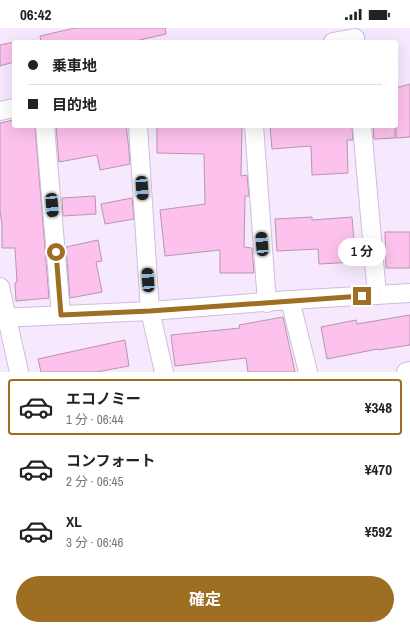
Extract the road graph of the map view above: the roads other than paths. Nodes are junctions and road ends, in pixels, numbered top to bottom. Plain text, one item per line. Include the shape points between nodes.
1 (344, 40) edge
2 (355, 40) edge
3 (12, 108) edge
4 (0, 111) edge
5 (44, 128) edge
6 (138, 128) edge
7 (254, 128) edge
8 (362, 128) edge
9 (0, 287) edge
10 (410, 293) edge
11 (376, 295) junction
12 (290, 300) junction
13 (267, 303) junction
14 (150, 311) junction
15 (61, 315) junction
16 (4, 318) edge
17 (410, 371) edge
18 (19, 372) edge
19 (164, 372) edge
20 (308, 372) edge
21 (406, 372) edge

1 - 2 street
3 - 4 street
5 - 15 street
6 - 14 street
7 - 13 street
8 - 11 street
9 - 16 street
10 - 11 street
11 - 12 street
12 - 13 street
12 - 20 street
13 - 14 street
14 - 15 street
14 - 19 street
15 - 16 street
16 - 18 street
17 - 21 street

